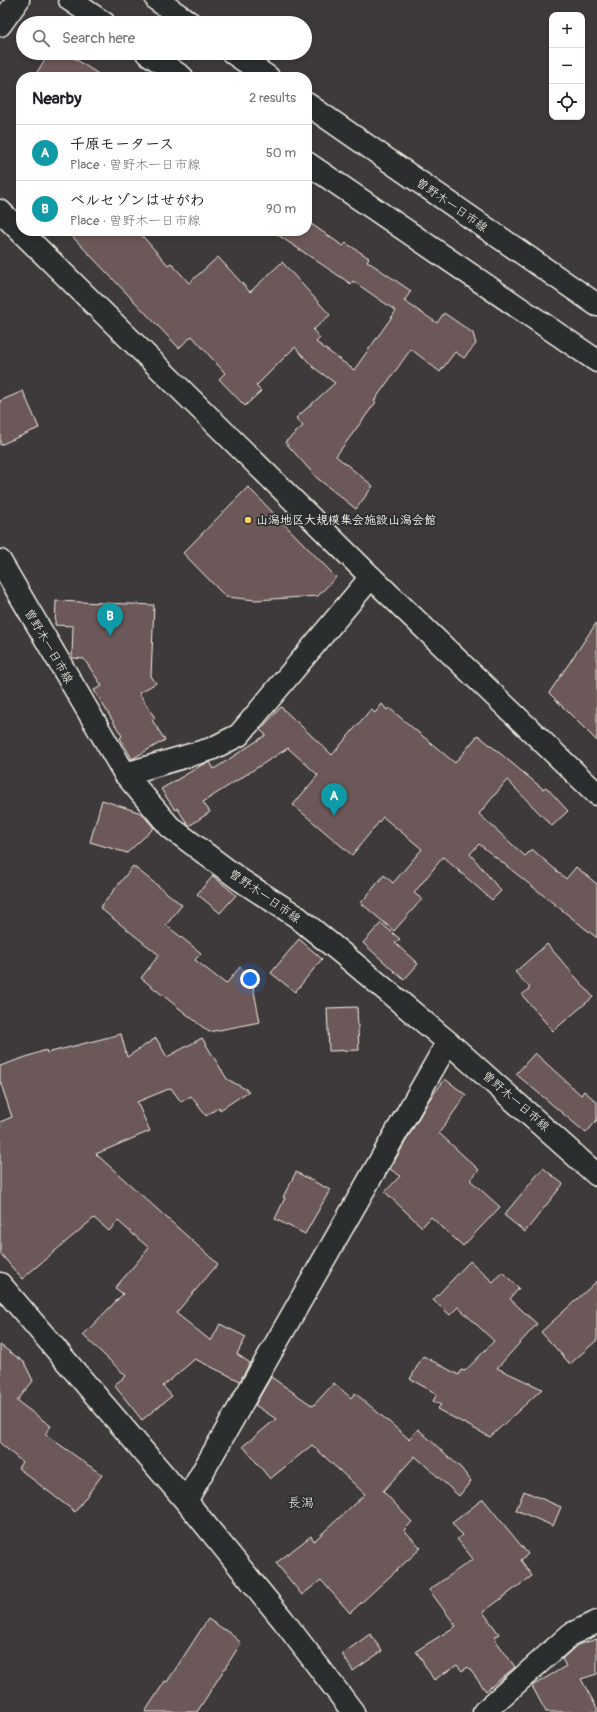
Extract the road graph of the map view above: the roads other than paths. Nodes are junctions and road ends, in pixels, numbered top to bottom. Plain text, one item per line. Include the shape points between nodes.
1 (18, 0) edge
2 (70, 0) edge
3 (157, 0) edge
4 (94, 16) edge
5 (180, 16) edge
6 (0, 25) edge
7 (157, 60) edge
8 (244, 60) edge
9 (175, 72) edge
10 (261, 72) edge
11 (312, 107) edge
12 (312, 165) edge
13 (0, 211) edge
14 (16, 227) edge
15 (25, 236) edge
16 (597, 305) edge
17 (597, 360) edge
18 (0, 561) edge
19 (371, 577) junction
20 (125, 774) junction
21 (597, 794) edge
22 (448, 1042) junction
23 (597, 1175) edge
24 (0, 1284) edge
25 (186, 1502) junction
26 (597, 1622) edge
27 (344, 1708) edge
28 (484, 1712) edge

1 - 6 street
2 - 4 street
3 - 5 street
7 - 9 street
8 - 10 street
11 - 16 street, 曽野木一日市線
12 - 17 street
13 - 14 street
15 - 19 street
18 - 20 street, 曽野木一日市線
19 - 20 street via 239,735 211,749
19 - 21 street
20 - 22 street, 曽野木一日市線 via 170,827 239,879 296,916
22 - 23 street, 曽野木一日市線
22 - 25 street
24 - 25 street
25 - 27 street via 283,1620
26 - 28 street via 571,1634

